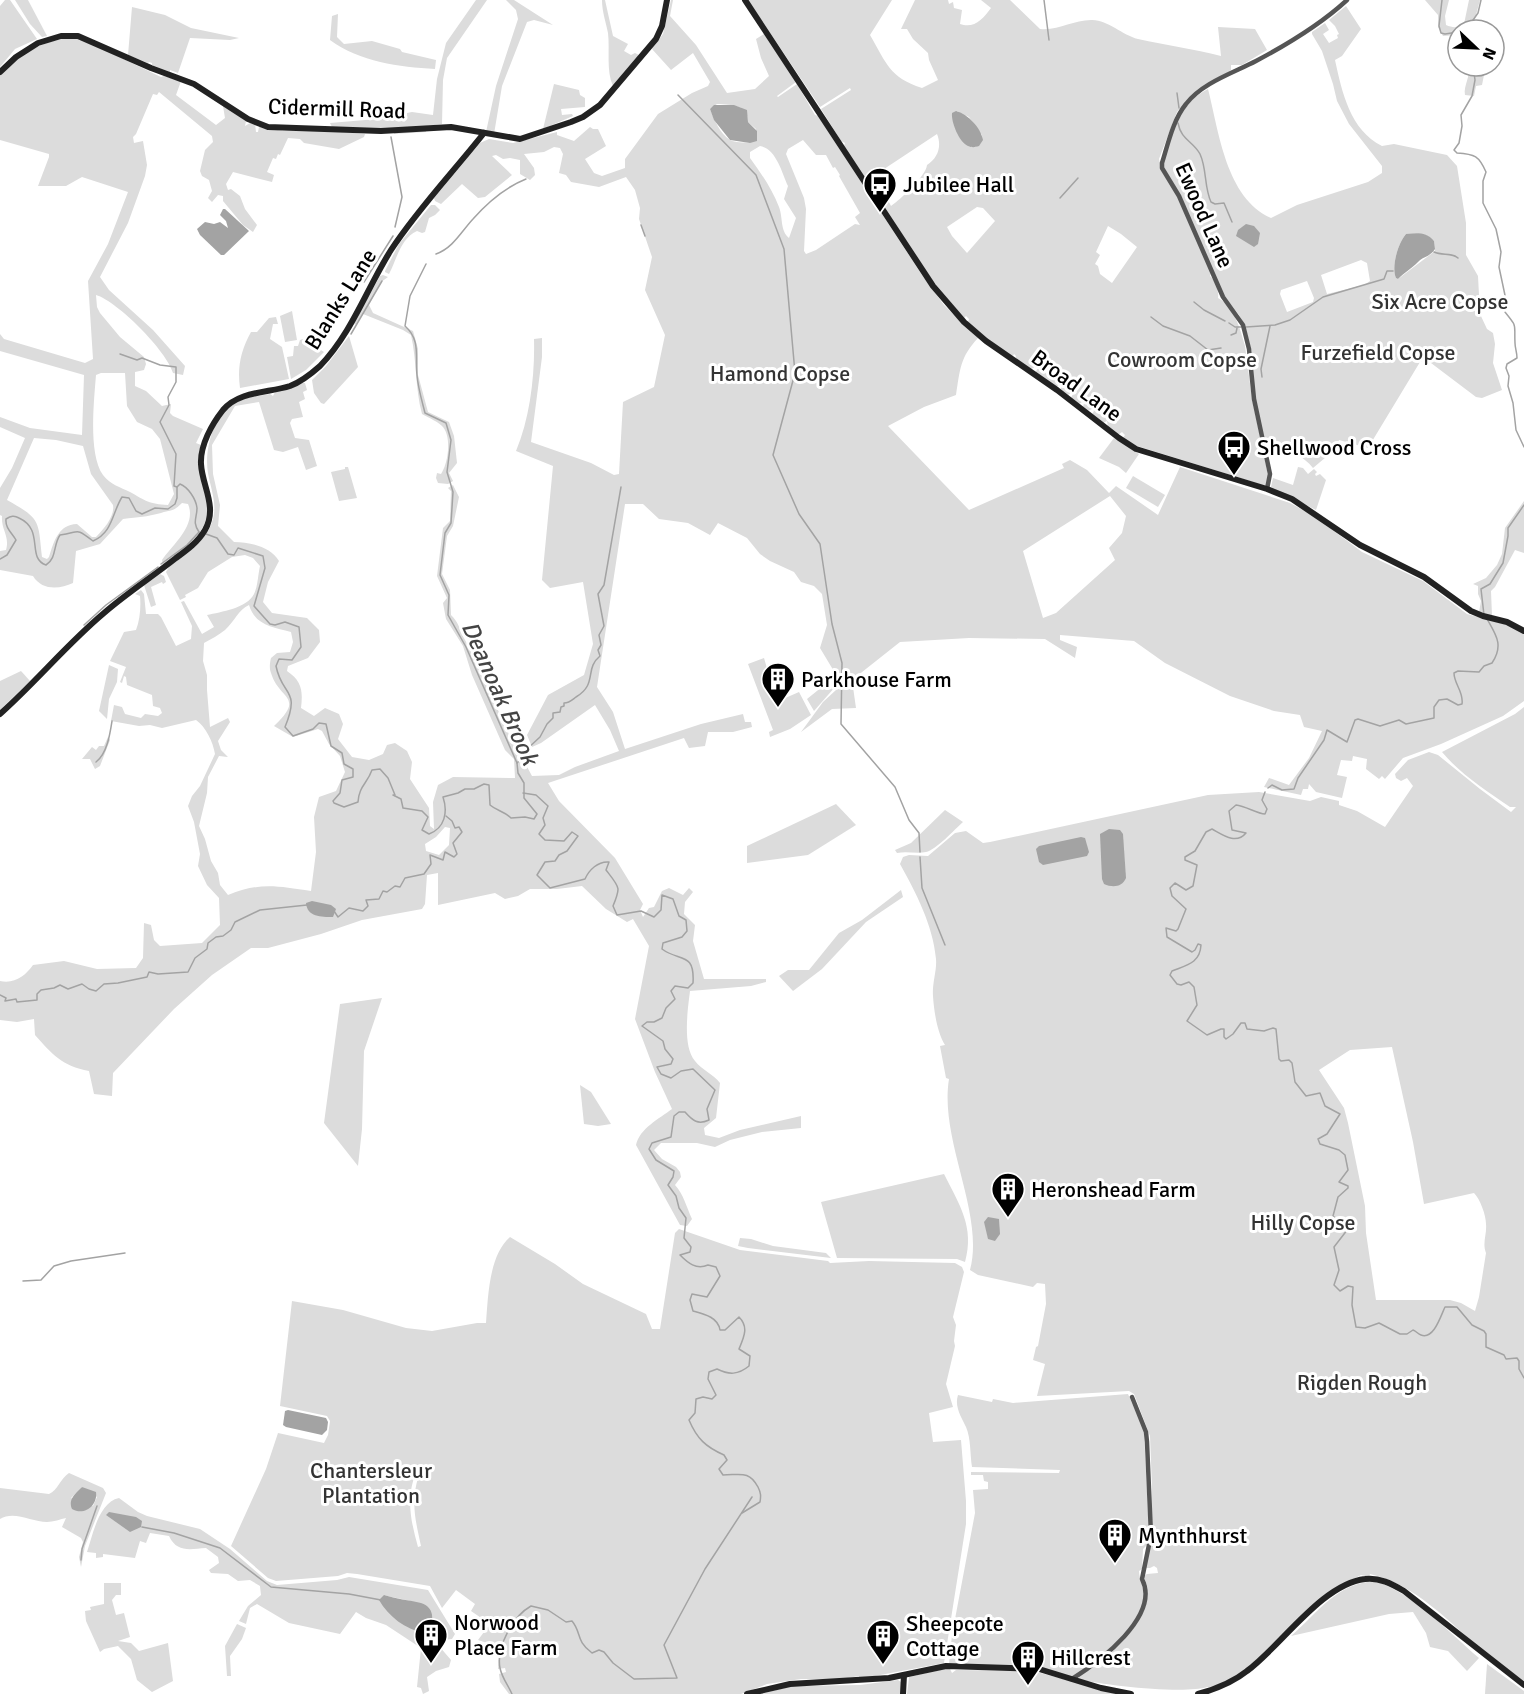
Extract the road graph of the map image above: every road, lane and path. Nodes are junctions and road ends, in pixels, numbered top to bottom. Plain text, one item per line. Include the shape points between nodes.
1 (667, 0) edge
2 (745, 0) edge
3 (1347, 0) edge
4 (0, 72) edge
5 (484, 133) junction
6 (1268, 489) junction
7 (1524, 631) edge
8 (0, 714) edge
9 (1132, 1397) dead end
10 (904, 1675) junction
11 (1071, 1679) junction
12 (1524, 1685) edge
13 (747, 1694) edge
14 (903, 1694) edge
15 (1131, 1694) edge
16 (1198, 1694) edge

1 - 5 street, Cidermill Road via 656,39 591,112 520,139
2 - 6 street, Broad Lane via 927,277 964,322 1129,445
3 - 6 street, Ewood Lane via 1305,33 1227,74 1191,98 1178,118 1162,163 1223,297 1243,327 1270,474
4 - 5 street, Cidermill Road via 34,45 69,35 194,84 248,119 268,127 381,131 451,127
5 - 8 street, Blanks Lane via 401,236 342,339 324,361 299,382 241,397 222,412 201,456 210,505 205,531 97,618
6 - 7 street, Broad Lane via 1310,510 1360,545 1424,577 1463,606
9 - 11 street via 1147,1442 1150,1535 1142,1579 1146,1599 1134,1623 1114,1647
10 - 11 street via 946,1666 1008,1667
10 - 13 street via 790,1684
10 - 14 street
11 - 15 street
12 - 16 street via 1404,1591 1387,1582 1367,1579 1344,1586 1323,1601 1243,1675

